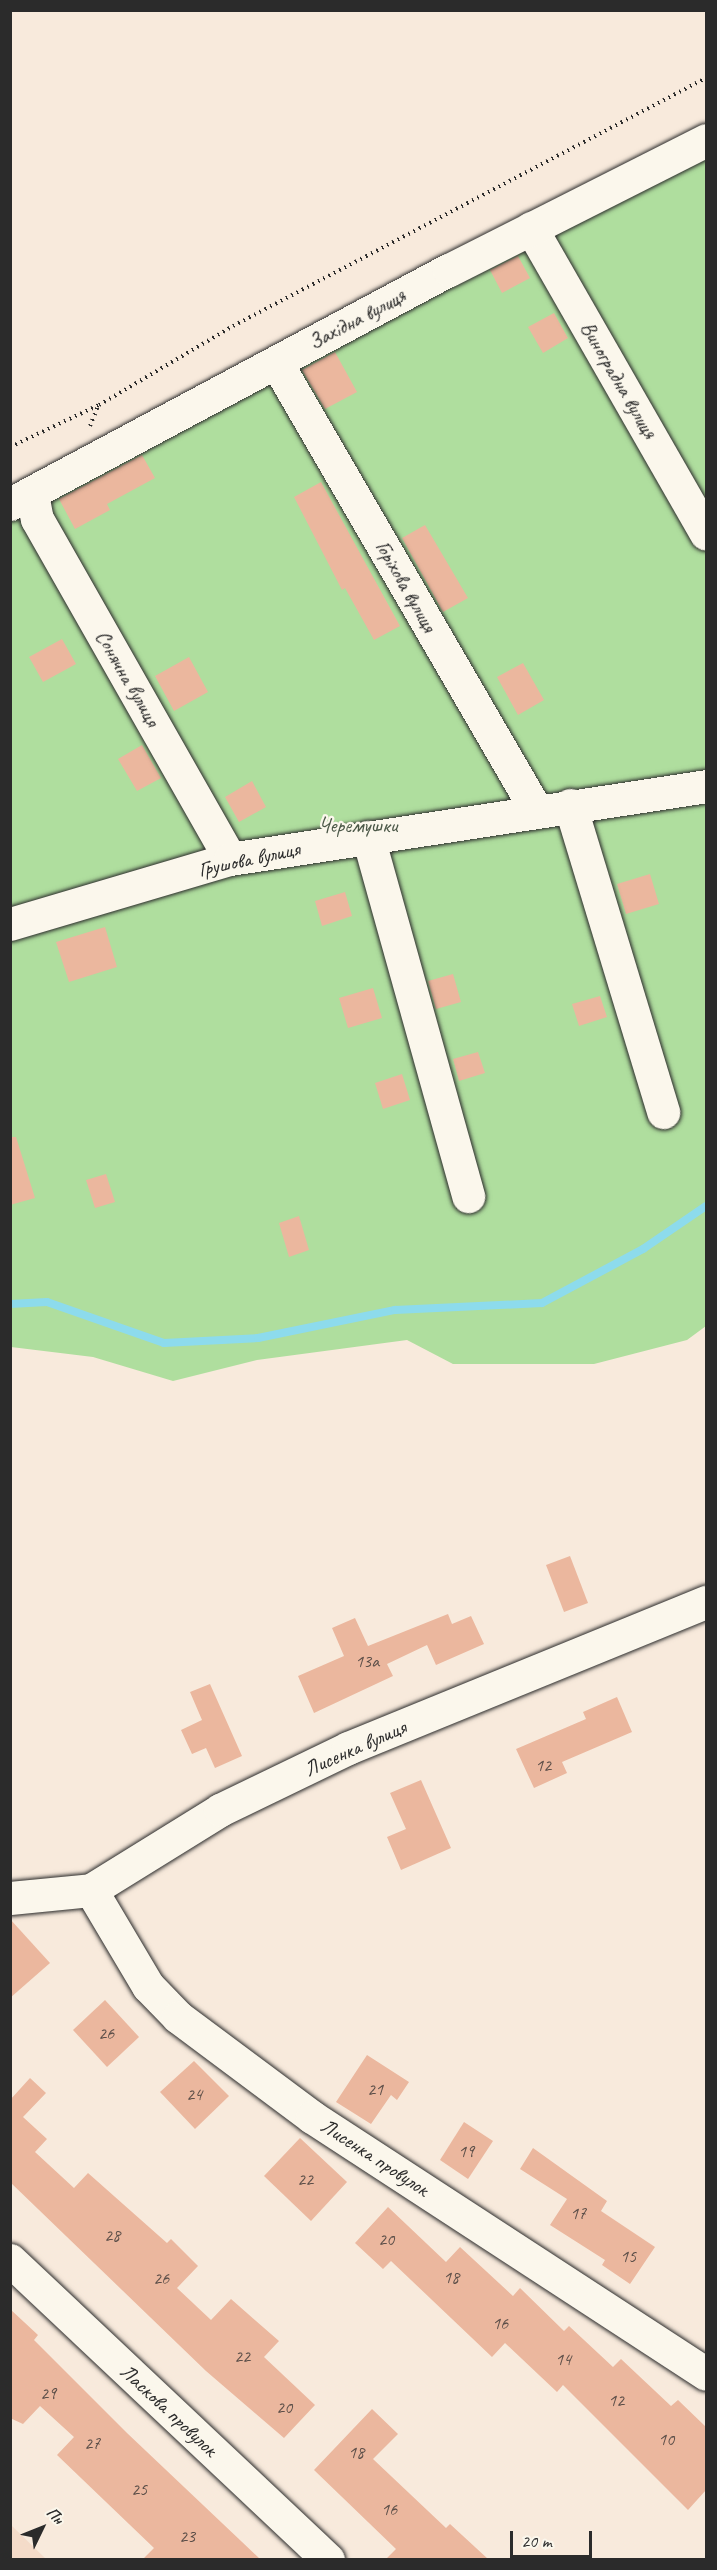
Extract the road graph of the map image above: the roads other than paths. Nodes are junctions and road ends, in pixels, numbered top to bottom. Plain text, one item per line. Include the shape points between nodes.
1 (706, 140) edge
2 (531, 228) junction
3 (276, 362) junction
4 (21, 499) edge
5 (706, 533) edge
6 (706, 786) edge
7 (570, 805) junction
8 (536, 810) junction
9 (368, 837) junction
10 (231, 859) junction
11 (10, 924) edge
12 (663, 1112) dead end
13 (468, 1196) dead end
14 (706, 1602) edge
15 (91, 1890) junction
16 (10, 1898) edge
17 (10, 2260) edge
18 (706, 2374) edge
19 (328, 2559) edge

1 - 2 street, Західна вулиця
2 - 3 street, Західна вулиця
2 - 5 street, Виноградна вулиця
3 - 4 street, Західна вулиця
3 - 8 street, Горіхова вулиця
4 - 10 street, Сонячна вулиця via 38,519
6 - 7 street, Грушова вулиця
7 - 8 street, Грушова вулиця
7 - 12 street
8 - 9 street, Грушова вулиця
9 - 10 street, Грушова вулиця
9 - 13 street
10 - 11 street, Грушова вулиця
14 - 15 street, Лисенка вулиця via 348,1748 220,1810
15 - 16 street, Лисенка вулиця
15 - 18 street, Лисенка провулок via 148,1986 178,2017 312,2117
17 - 19 street, Ласкова провулок

